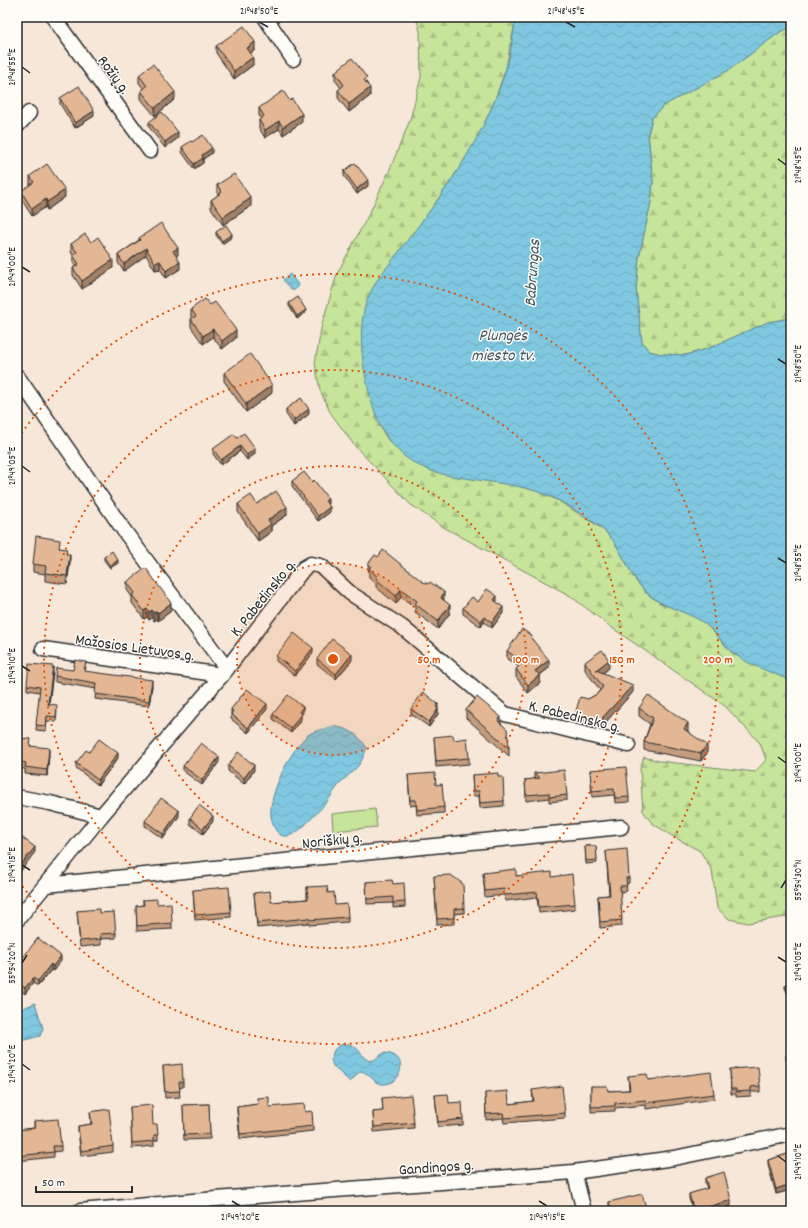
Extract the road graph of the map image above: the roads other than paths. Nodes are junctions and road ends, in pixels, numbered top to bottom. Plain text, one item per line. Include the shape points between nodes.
1 (53, 17) edge
2 (265, 17) edge
3 (293, 60) dead end
4 (29, 113) dead end
5 (17, 126) edge
6 (150, 151) dead end
7 (17, 376) edge
8 (43, 649) dead end
9 (224, 672) junction
10 (628, 746) dead end
11 (17, 798) edge
12 (102, 816) junction
13 (621, 827) dead end
14 (46, 885) junction
15 (17, 920) edge
16 (791, 1134) edge
17 (574, 1172) junction
18 (80, 1211) edge
19 (584, 1211) edge

1 - 6 street, Rožių g.
2 - 3 street
4 - 5 street
7 - 9 street
8 - 9 street, Mažosios Lietuvos g.
9 - 10 street, K. Pabedinsko g. via 304,568 312,564 321,566 350,593 402,627 505,714
9 - 12 street, K. Pabedinsko g.
11 - 12 street
12 - 14 street, K. Pabedinsko g.
13 - 14 street, Noriškių g.
14 - 15 street, K. Pabedinsko g.
16 - 17 street, Gandingos g. via 674,1158
17 - 18 street, Gandingos g.
17 - 19 street

